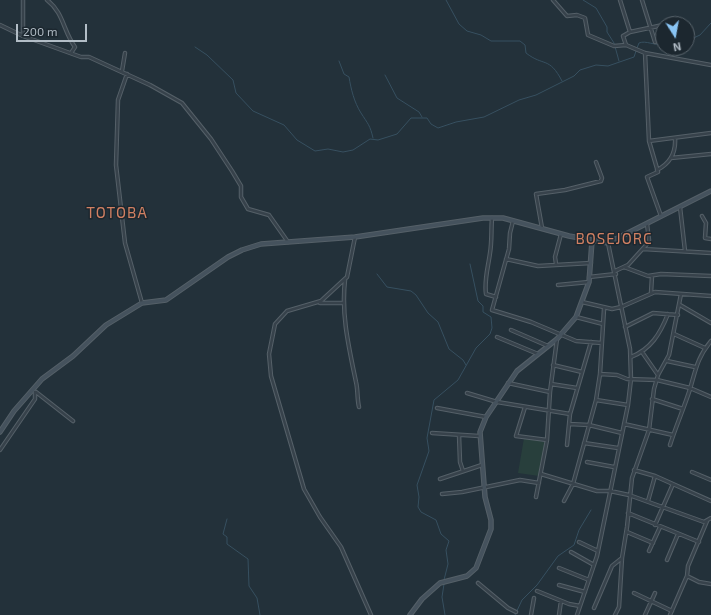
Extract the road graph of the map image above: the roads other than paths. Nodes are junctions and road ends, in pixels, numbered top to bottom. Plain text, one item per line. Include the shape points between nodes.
1 (23, 0) edge
2 (47, 0) edge
3 (553, 0) edge
4 (620, 0) edge
5 (642, 0) edge
6 (0, 25) edge
7 (655, 27) edge
8 (651, 28) junction
9 (630, 32) junction
10 (23, 36) junction
11 (655, 42) dead end
12 (626, 45) junction
13 (71, 53) junction
14 (125, 53) dead end
15 (645, 53) junction
16 (711, 65) edge
17 (122, 71) junction
18 (127, 74) junction
19 (711, 133) edge
20 (675, 138) junction
21 (649, 141) junction
22 (711, 154) edge
23 (671, 158) junction
24 (596, 162) dead end
25 (657, 170) junction
26 (711, 192) edge
27 (680, 207) junction
28 (662, 216) junction
29 (702, 216) dead end
30 (492, 218) junction
31 (514, 220) junction
32 (647, 224) junction
33 (542, 228) junction
34 (561, 234) junction
35 (355, 237) junction
36 (711, 239) edge
37 (592, 241) junction
38 (289, 242) junction
39 (608, 243) junction
40 (643, 249) junction
41 (686, 251) junction
42 (711, 253) edge
43 (506, 259) junction
44 (591, 263) junction
45 (556, 264) junction
46 (624, 267) junction
47 (615, 271) junction
48 (616, 274) junction
49 (652, 276) junction
50 (711, 276) edge
51 (590, 277) junction
52 (345, 279) junction
53 (589, 282) junction
54 (558, 285) dead end
55 (651, 293) junction
56 (681, 294) junction
57 (711, 296) edge
58 (496, 297) junction
59 (582, 302) junction
60 (142, 303) junction
61 (317, 303) junction
62 (344, 303) junction
63 (680, 305) junction
64 (621, 307) junction
65 (604, 309) junction
66 (668, 314) junction
67 (678, 315) junction
68 (576, 317) junction
69 (711, 322) edge
70 (603, 324) junction
71 (625, 327) junction
72 (511, 330) dead end
73 (674, 334) junction
74 (561, 335) junction
75 (497, 337) dead end
76 (557, 338) junction
77 (711, 341) edge
78 (591, 342) junction
79 (602, 342) junction
80 (548, 346) junction
81 (705, 348) junction
82 (642, 352) junction
83 (538, 354) junction
84 (631, 357) junction
85 (666, 361) junction
86 (553, 366) junction
87 (695, 366) junction
88 (582, 372) junction
89 (600, 374) junction
90 (658, 375) junction
91 (631, 379) junction
92 (657, 380) junction
93 (508, 383) junction
94 (551, 384) junction
95 (577, 388) junction
96 (690, 388) junction
97 (34, 391) junction
98 (550, 392) junction
99 (467, 393) dead end
100 (711, 397) edge
101 (652, 399) junction
102 (596, 400) junction
103 (497, 402) junction
104 (628, 405) junction
105 (359, 407) dead end
106 (525, 407) junction
107 (437, 408) dead end
108 (682, 409) junction
109 (549, 412) junction
110 (570, 414) junction
111 (486, 417) junction
112 (73, 421) dead end
113 (569, 424) junction
114 (624, 424) junction
115 (589, 426) junction
116 (649, 430) junction
117 (0, 432) edge
118 (432, 433) dead end
119 (622, 433) junction
120 (459, 435) junction
121 (673, 435) junction
122 (479, 436) junction
123 (548, 440) junction
124 (584, 444) junction
125 (567, 445) dead end
126 (670, 445) dead end
127 (618, 448) junction
128 (0, 450) edge
129 (587, 462) dead end
130 (482, 465) junction
131 (614, 467) junction
132 (634, 470) junction
133 (462, 471) junction
134 (692, 472) dead end
135 (541, 474) junction
136 (655, 476) junction
137 (440, 479) dead end
138 (711, 480) edge
139 (539, 483) junction
140 (573, 484) junction
141 (674, 484) junction
142 (485, 486) junction
143 (610, 491) junction
144 (442, 494) dead end
145 (629, 495) junction
146 (711, 496) edge
147 (536, 497) dead end
148 (564, 501) dead end
149 (648, 501) junction
150 (710, 501) edge
151 (662, 507) junction
152 (628, 513) junction
153 (711, 518) edge
154 (707, 521) junction
155 (655, 525) junction
156 (660, 527) junction
157 (627, 532) junction
158 (678, 534) junction
159 (579, 542) dead end
160 (699, 542) junction
161 (653, 543) junction
162 (598, 551) junction
163 (571, 552) dead end
164 (649, 552) dead end
165 (622, 558) junction
166 (667, 560) dead end
167 (594, 565) junction
168 (559, 568) dead end
169 (687, 576) junction
170 (589, 580) junction
171 (478, 583) dead end
172 (711, 584) edge
173 (559, 585) dead end
174 (537, 591) dead end
175 (584, 592) junction
176 (634, 593) dead end
177 (655, 593) dead end
178 (534, 598) dead end
179 (561, 601) junction
180 (652, 601) junction
181 (580, 606) junction
182 (594, 608) dead end
183 (672, 611) junction
184 (516, 612) dead end
185 (371, 615) edge
186 (410, 615) edge
187 (531, 615) edge
188 (559, 615) edge
189 (577, 615) edge
190 (615, 615) edge
191 (645, 615) edge
192 (670, 615) edge

1 - 10 street
2 - 13 street via 56,7 69,39 75,46
3 - 12 street via 567,16 577,15 585,18 588,35 614,46
4 - 9 street
5 - 8 street
6 - 10 street
7 - 8 street
8 - 9 street
8 - 11 street
9 - 12 street via 623,36
10 - 13 street
12 - 15 street
13 - 17 street via 81,58 89,56
14 - 17 street
15 - 16 street
15 - 21 street
17 - 18 street
18 - 38 street via 182,103 212,139 232,171 241,186 241,197 248,209 269,215
18 - 60 street via 118,100 116,165 125,244
19 - 20 street
20 - 21 street
20 - 23 street via 676,148
21 - 25 street
22 - 23 street
23 - 25 street
24 - 33 street via 601,181 536,194
25 - 28 street via 658,172 647,177
26 - 27 street
27 - 28 street
27 - 41 street
28 - 32 street
29 - 36 street via 706,223 705,238
30 - 31 street
30 - 35 street via 397,229
30 - 58 street via 485,287 486,294
31 - 33 street
31 - 43 street
32 - 39 street
32 - 40 street via 649,240
33 - 34 street
34 - 37 street
34 - 45 street via 555,257
35 - 38 street
35 - 52 street
37 - 39 street
37 - 44 street
38 - 60 street via 261,244 242,250 166,300
39 - 47 street
40 - 41 street
40 - 46 street
41 - 42 street
43 - 45 street via 538,266
43 - 58 street
44 - 45 street
44 - 51 street
46 - 47 street
46 - 49 street via 638,274
47 - 48 street
48 - 51 street
48 - 64 street
49 - 50 street
49 - 55 street
51 - 53 street
52 - 61 street
52 - 62 street
53 - 54 street
53 - 59 street
55 - 56 street
55 - 64 street
56 - 57 street
56 - 63 street
58 - 74 street via 492,310 531,322
59 - 65 street
59 - 68 street
60 - 97 street via 106,325
61 - 62 street
61 - 185 street via 287,311 275,324 270,354 271,376 304,489 341,547
62 - 105 street via 348,347
63 - 67 street
63 - 69 street
64 - 65 street
64 - 71 street
65 - 70 street
66 - 67 street
66 - 71 street via 653,313
66 - 82 street via 657,337
67 - 73 street
68 - 70 street
68 - 74 street
70 - 79 street
71 - 84 street
72 - 80 street
73 - 81 street
73 - 85 street
74 - 76 street
74 - 78 street via 576,341
75 - 83 street
76 - 80 street
76 - 86 street
77 - 81 street
78 - 79 street
78 - 88 street
79 - 89 street
80 - 83 street
81 - 87 street
82 - 84 street
82 - 90 street
83 - 93 street via 517,371
84 - 91 street
85 - 87 street
85 - 90 street
86 - 88 street
86 - 94 street
87 - 96 street
88 - 95 street
89 - 91 street
89 - 102 street
90 - 92 street
91 - 92 street
91 - 104 street
92 - 96 street
92 - 101 street
93 - 98 street
93 - 103 street
94 - 95 street
94 - 98 street
95 - 110 street
96 - 100 street
96 - 108 street
97 - 112 street
97 - 117 street
97 - 128 street via 35,399
98 - 109 street
99 - 103 street
101 - 108 street
101 - 116 street
102 - 104 street
102 - 115 street
103 - 106 street
103 - 111 street
104 - 114 street
106 - 109 street
106 - 123 street via 516,436
107 - 111 street
108 - 121 street
109 - 110 street
109 - 123 street
110 - 113 street
111 - 122 street
113 - 115 street
113 - 125 street
114 - 116 street
114 - 119 street
115 - 119 street
115 - 124 street
116 - 121 street
116 - 132 street
118 - 120 street
119 - 127 street
120 - 122 street
120 - 133 street
121 - 126 street
122 - 130 street
123 - 135 street
124 - 127 street
124 - 140 street
127 - 131 street
129 - 131 street
130 - 133 street
130 - 142 street
131 - 143 street
132 - 136 street
132 - 145 street
133 - 137 street
134 - 138 street
135 - 139 street
135 - 140 street
136 - 141 street
136 - 149 street
139 - 142 street via 520,480
139 - 147 street
140 - 143 street via 597,491
140 - 148 street
141 - 150 street
141 - 151 street
142 - 144 street
142 - 186 street via 491,529 476,568 467,576 440,583
143 - 145 street
143 - 162 street
145 - 149 street
145 - 152 street
146 - 150 street
149 - 151 street
151 - 154 street
151 - 155 street
152 - 155 street
152 - 157 street
153 - 154 street
154 - 160 street
155 - 156 street
156 - 158 street
156 - 161 street
157 - 161 street
157 - 165 street
158 - 160 street
158 - 166 street
159 - 162 street
160 - 169 street via 688,566
161 - 164 street
162 - 167 street
163 - 167 street
165 - 182 street via 612,566
165 - 190 street via 619,607
167 - 170 street
168 - 170 street
169 - 172 street
169 - 183 street
170 - 175 street
171 - 184 street
173 - 175 street
174 - 179 street
175 - 181 street
176 - 180 street
177 - 180 street
178 - 187 street
179 - 181 street
179 - 188 street
180 - 183 street
180 - 191 street
181 - 189 street
183 - 192 street

